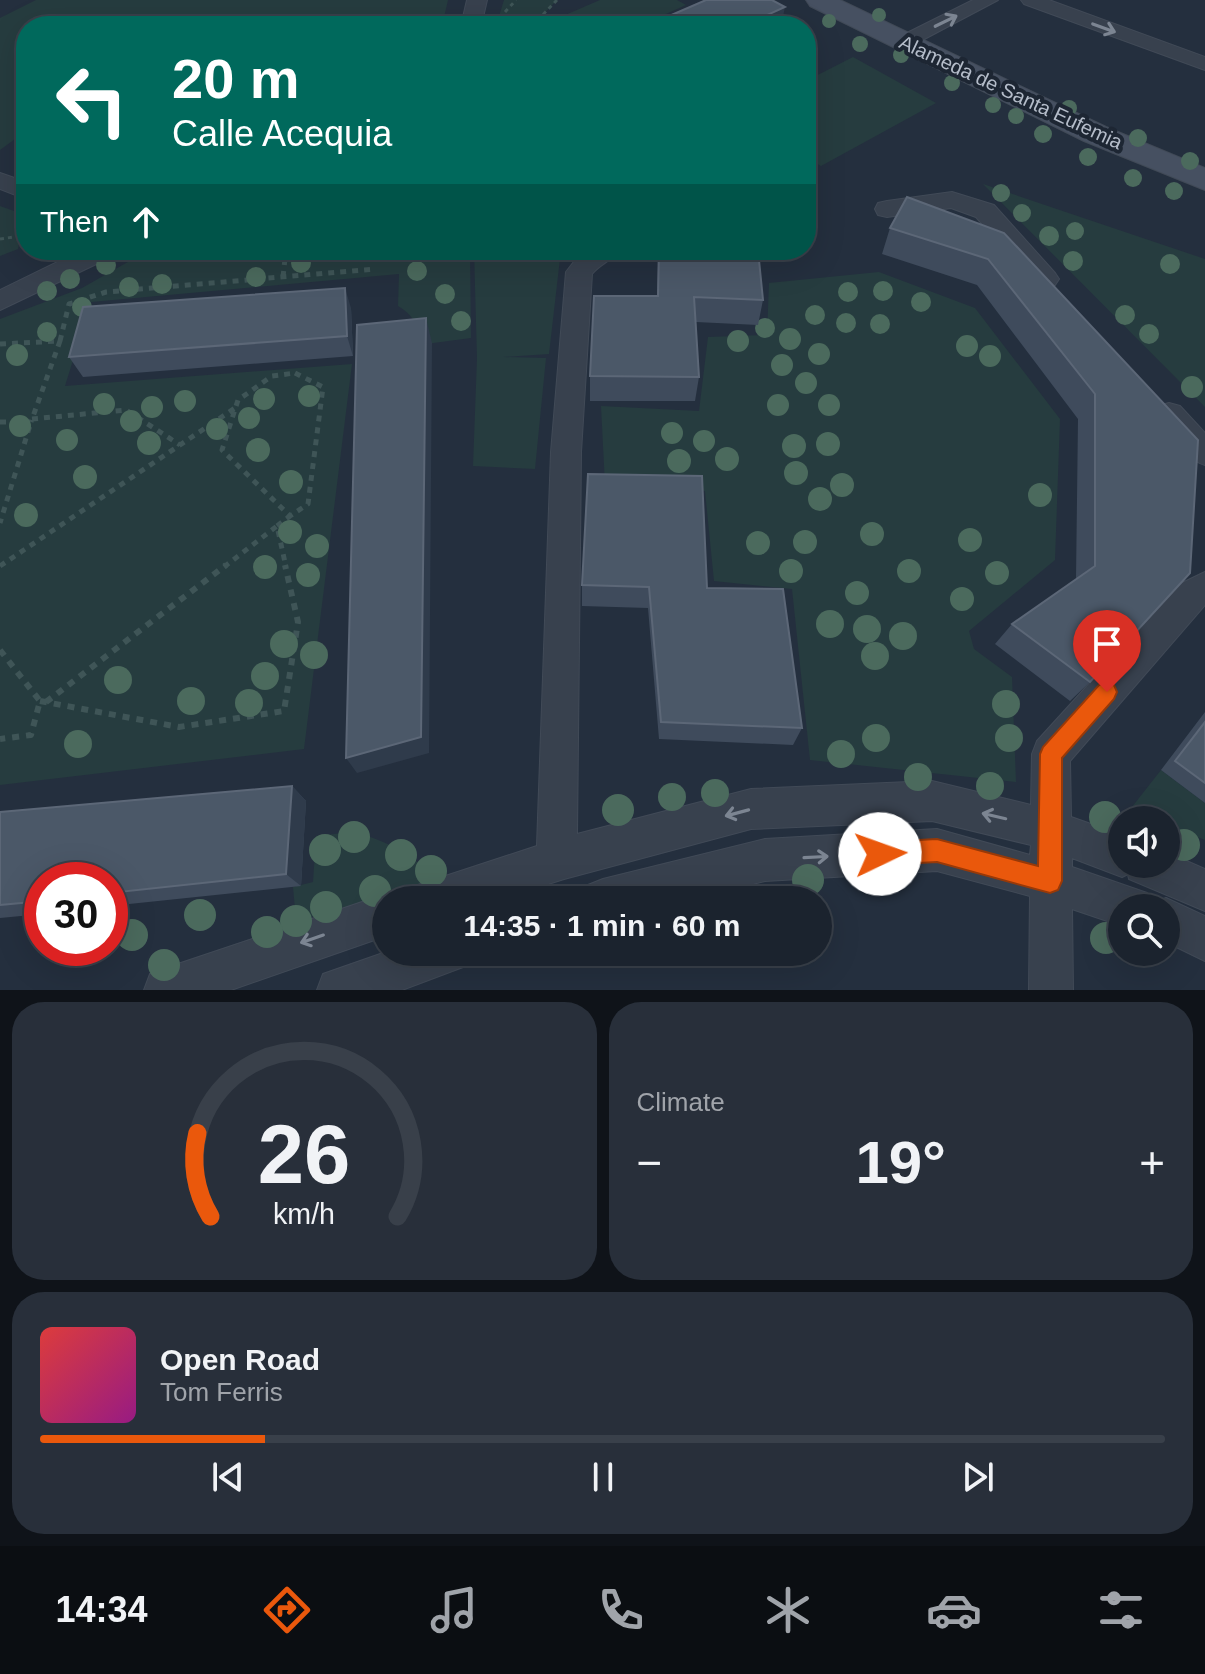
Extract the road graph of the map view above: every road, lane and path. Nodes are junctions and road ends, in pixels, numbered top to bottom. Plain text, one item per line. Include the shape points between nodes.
1 (557, 0) edge
2 (819, 0) edge
3 (988, 0) edge
4 (1031, 0) edge
5 (542, 16) edge
6 (904, 42) junction
7 (1205, 64) edge
8 (1205, 180) edge
9 (887, 209) dead end
10 (14, 237) dead end
11 (0, 239) edge
12 (84, 260) edge
13 (285, 260) edge
14 (589, 260) edge
15 (375, 269) dead end
16 (283, 277) junction
17 (0, 301) edge
18 (1069, 303) edge
19 (60, 341) junction
20 (0, 344) edge
21 (1153, 396) edge
22 (235, 408) junction
23 (31, 420) junction
24 (0, 422) edge
25 (180, 445) junction
26 (1205, 453) edge
27 (291, 517) junction
28 (0, 523) edge
29 (277, 526) junction
30 (0, 566) edge
31 (1205, 587) edge
32 (0, 650) edge
33 (43, 701) junction
34 (0, 739) edge
35 (1049, 829) junction
36 (1108, 851) edge
37 (558, 860) junction
38 (1177, 878) edge
39 (1050, 881) junction
40 (477, 886) edge
41 (660, 886) edge
42 (1205, 890) edge
43 (1108, 900) edge
44 (372, 920) edge
45 (1180, 926) edge
46 (1205, 939) edge
47 (408, 966) edge
48 (166, 990) edge
49 (339, 990) edge
50 (1051, 990) edge

1 - 5 path
2 - 6 street, Alameda de Santa Eufemia
6 -> 3 street
4 -> 7 street
6 - 8 street, Alameda de Santa Eufemia via 1095,134
9 - 18 street via 952,200 985,211
10 - 11 path
12 - 17 street
13 - 16 path
14 - 37 street via 579,272 566,452
15 - 16 path
16 - 19 path via 106,292 69,304
19 - 20 path
19 - 23 path
21 - 26 street
22 - 25 path
22 - 27 path via 222,450
22 - 27 path via 238,400 272,376 295,373 323,387 308,504
23 - 24 path
23 - 25 path via 126,410
23 - 28 path
25 - 30 path
27 - 29 path
29 - 33 path
29 - 33 path via 298,622 284,711 179,727
31 - 35 street via 1192,595 1051,754
32 - 33 path
33 - 34 path via 31,735
35 - 36 street
35 -> 37 street via 932,801 751,809
35 - 39 street
37 - 40 street
38 - 42 street
41 -> 39 street via 765,860 937,850
39 - 43 street
39 - 50 street
44 -> 48 street
45 - 46 street
47 - 49 street

